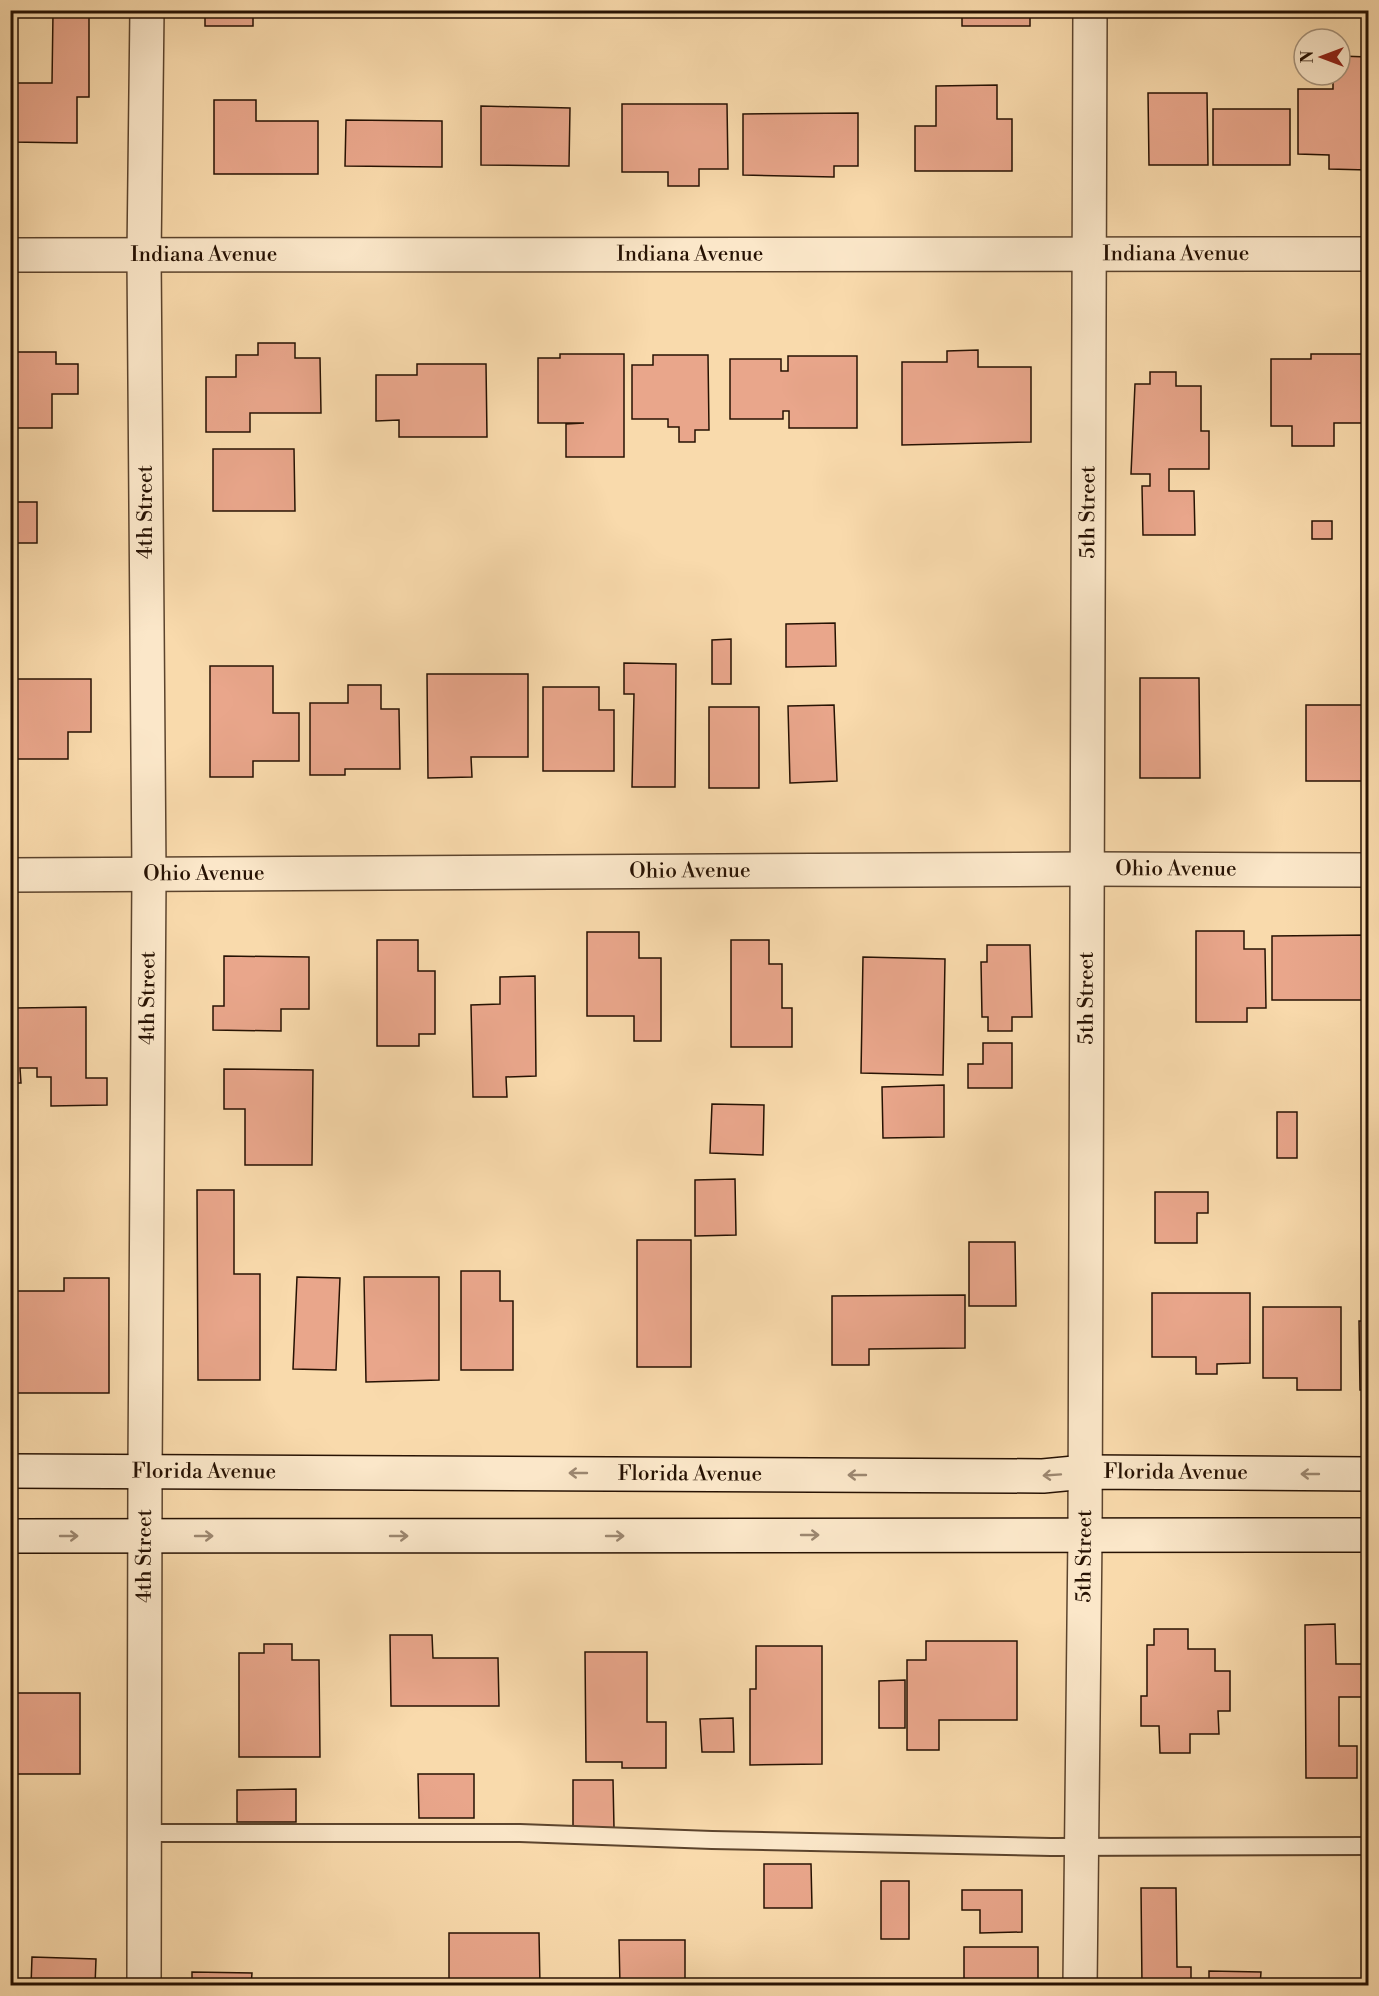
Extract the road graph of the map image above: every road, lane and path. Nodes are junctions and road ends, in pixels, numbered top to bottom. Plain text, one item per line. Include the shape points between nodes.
1 (147, 10) edge
2 (1090, 10) edge
3 (1089, 253) junction
4 (1368, 254) edge
5 (10, 255) edge
6 (144, 256) junction
7 (1087, 869) junction
8 (1368, 870) edge
9 (10, 875) edge
10 (149, 875) junction
11 (10, 1471) edge
12 (144, 1471) junction
13 (1085, 1472) junction
14 (1368, 1474) edge
15 (1085, 1535) junction
16 (1368, 1535) edge
17 (10, 1536) edge
18 (146, 1537) junction
19 (144, 1833) junction
20 (1368, 1846) edge
21 (1082, 1847) junction
22 (144, 1986) edge
23 (1080, 1986) edge

1 - 6 street, 4th Street
2 - 3 street, 5th Street
3 - 4 street, Indiana Avenue
3 - 6 street, Indiana Avenue
3 - 7 street, 5th Street
5 - 6 street, Indiana Avenue
6 - 10 street, 4th Street
7 - 8 street, Ohio Avenue
7 - 10 street, Ohio Avenue
7 - 13 street, 5th Street
9 - 10 street, Ohio Avenue
10 - 12 street, 4th Street
11 - 12 street, Florida Avenue
13 -> 12 street, Florida Avenue via 1043,1476
12 - 18 street, 4th Street
14 -> 13 street, Florida Avenue
13 - 15 street, 5th Street
15 - 16 street
18 -> 15 street
15 - 21 street, 5th Street
17 -> 18 street
18 - 19 street, 4th Street
19 - 21 lane via 520,1833
19 - 22 street, 4th Street
20 - 21 lane
21 - 23 street, 5th Street

